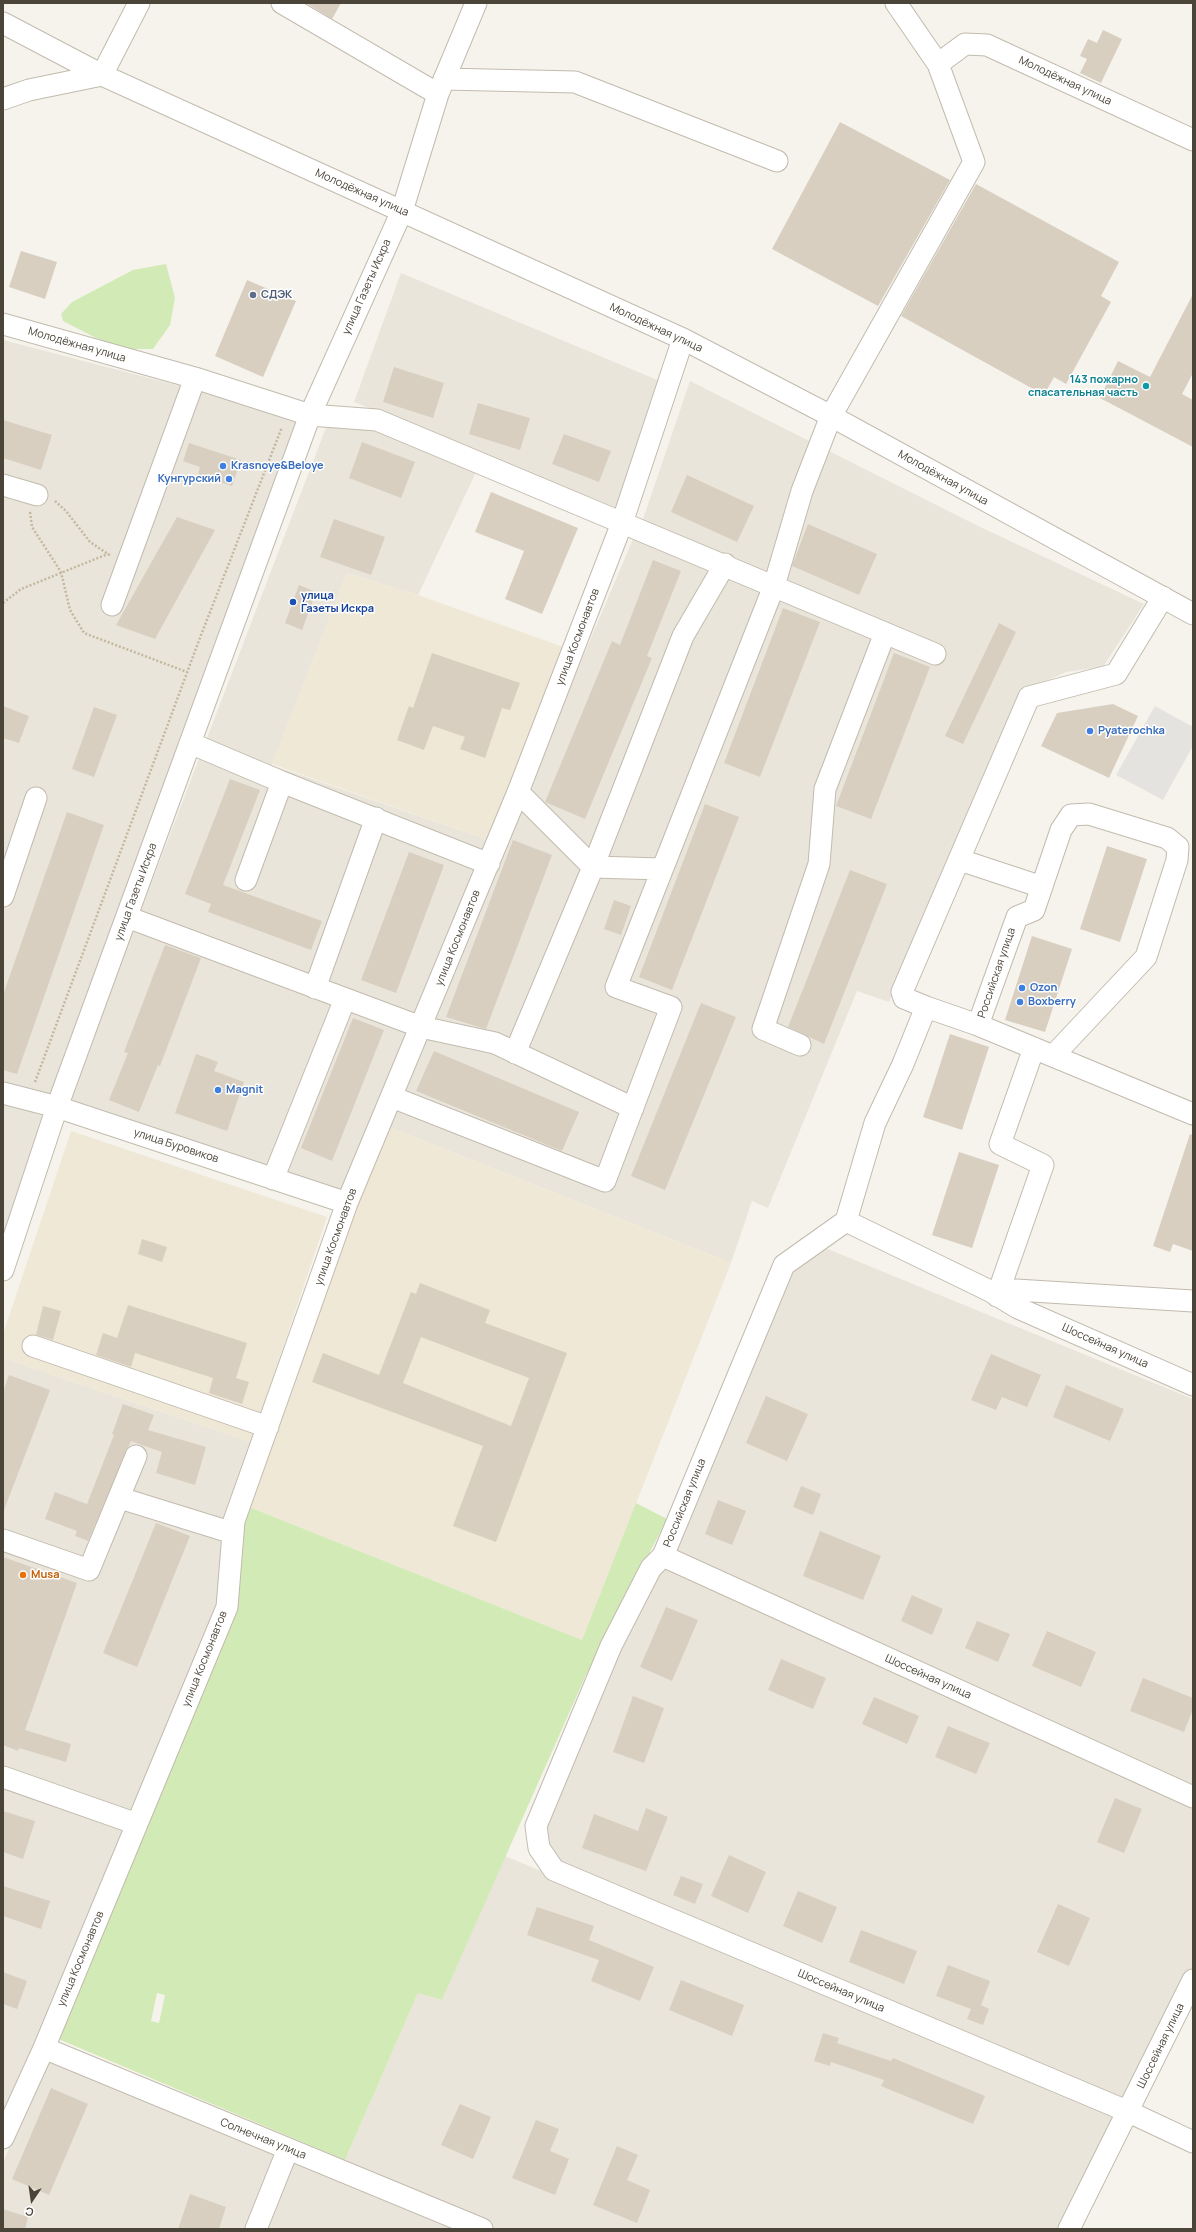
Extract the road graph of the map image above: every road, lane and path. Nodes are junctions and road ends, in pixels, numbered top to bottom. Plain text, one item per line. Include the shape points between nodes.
1 (139, 3) edge
2 (282, 3) edge
3 (476, 3) edge
4 (896, 3) edge
5 (3, 23) edge
6 (938, 64) junction
7 (102, 75) junction
8 (441, 87) junction
9 (3, 99) edge
10 (1193, 140) edge
11 (777, 161) dead end
12 (402, 212) junction
13 (3, 324) edge
14 (683, 339) junction
15 (195, 378) junction
16 (289, 408) junction
17 (310, 415) junction
18 (831, 416) junction
19 (3, 485) edge
20 (37, 495) junction
21 (622, 523) junction
22 (108, 554) junction
23 (725, 564) junction
24 (126, 566) junction
25 (60, 572) junction
26 (774, 586) junction
27 (3, 603) edge
28 (1182, 604) edge
29 (112, 606) dead end
30 (885, 633) junction
31 (936, 654) dead end
32 (187, 672) junction
33 (190, 743) junction
34 (282, 782) junction
35 (518, 792) junction
36 (36, 798) dead end
37 (376, 818) junction
38 (960, 860) junction
39 (489, 864) junction
40 (592, 867) junction
41 (662, 870) junction
42 (246, 880) dead end
43 (1042, 886) junction
44 (3, 896) edge
45 (127, 917) junction
46 (315, 988) junction
47 (344, 999) junction
48 (926, 1007) junction
49 (978, 1026) junction
50 (421, 1028) junction
51 (800, 1045) dead end
52 (1034, 1048) junction
53 (516, 1053) junction
54 (1053, 1056) junction
55 (3, 1093) edge
56 (392, 1097) junction
57 (28, 1100) junction
58 (57, 1107) junction
59 (632, 1108) junction
60 (1193, 1114) edge
61 (273, 1179) junction
62 (347, 1203) junction
63 (846, 1220) junction
64 (10, 1225) edge
65 (3, 1270) edge
66 (997, 1296) junction
67 (1193, 1301) edge
68 (33, 1346) dead end
69 (1193, 1385) edge
70 (268, 1427) junction
71 (136, 1456) dead end
72 (120, 1498) junction
73 (233, 1533) junction
74 (3, 1540) edge
75 (663, 1556) junction
76 (3, 1778) edge
77 (1193, 1797) edge
78 (137, 1824) junction
79 (554, 1870) joint
80 (1193, 1980) edge
81 (44, 2048) junction
82 (1129, 2112) junction
83 (6, 2125) edge
84 (1193, 2142) edge
85 (288, 2149) junction
86 (256, 2229) edge
87 (482, 2229) edge
88 (1068, 2229) edge

1 - 7 street
2 - 8 street
3 - 8 street, улица Газеты Искра
4 - 6 street
5 - 7 street, Молодёжная улица
6 - 10 street, Молодёжная улица via 964,44 987,45
6 - 18 street via 974,162
7 - 9 street via 29,90
7 - 12 street, Молодёжная улица
8 - 11 street via 575,82
8 - 12 street, улица Газеты Искра
12 - 14 street, Молодёжная улица
12 - 17 street, улица Газеты Искра
13 - 15 street, Молодёжная улица
14 - 18 street, Молодёжная улица
14 - 21 street, улица Космонавтов
15 - 16 street, Молодёжная улица
15 - 24 street
16 - 17 street, Молодёжная улица
16 - 32 path
17 - 21 street, Молодёжная улица via 377,420
17 - 33 street, улица Газеты Искра
18 - 26 street via 802,490
18 - 28 street, Молодёжная улица
19 - 20 street
20 - 22 path via 54,500 90,542
20 - 25 path via 30,510 32,527
21 - 23 street, Молодёжная улица
21 - 35 street, улица Космонавтов
22 - 24 path
22 - 25 path
23 - 26 street, Молодёжная улица
23 - 40 street via 683,636
24 - 29 street
25 - 27 path via 21,589
25 - 32 path via 70,610 84,633
26 - 30 street, Молодёжная улица
26 - 41 street
28 - 38 street, Российская улица via 1116,674 1029,698
30 - 31 street, Молодёжная улица
30 - 51 street via 825,789 819,864 763,1028
32 - 57 path
33 - 34 street
33 - 45 street, улица Газеты Искра
34 - 37 street
34 - 42 street
35 - 39 street, улица Космонавтов
35 - 40 street
36 - 44 street
37 - 39 street
37 - 46 street
38 - 43 street
38 - 48 street, Российская улица via 902,992 904,998
39 - 50 street, улица Космонавтов
40 - 41 street
40 - 53 street
41 - 59 street via 616,987 671,1007
43 - 49 street, Российская улица via 1034,910 1016,917
43 - 54 street, Российская улица via 1061,830 1071,815 1089,814 1167,838 1178,847 1177,860 1146,958
45 - 46 street
45 - 58 street, улица Газеты Искра
46 - 47 street
47 - 50 street
47 - 61 street
48 - 49 street, Российская улица
48 - 63 street via 875,1123
49 - 52 street
50 - 53 street via 496,1043
50 - 56 street, улица Космонавтов
52 - 54 street
52 - 66 street via 1000,1144 1043,1165
53 - 59 street
54 - 60 street
55 - 57 street, улица Буровиков
56 - 59 street via 605,1181
56 - 62 street, улица Космонавтов
57 - 58 street, улица Буровиков
58 - 61 street, улица Буровиков
58 - 64 street, улица Газеты Искра
61 - 62 street, улица Буровиков
62 - 70 street, улица Космонавтов
63 - 66 street, Шоссейная улица
63 - 75 street, Российская улица via 784,1265
64 - 65 street, улица Газеты Искра
66 - 67 street via 1016,1290
66 - 69 street, Шоссейная улица via 1018,1308
68 - 70 street
70 - 73 street, улица Космонавтов via 234,1521
71 - 72 street
72 - 73 street
72 - 74 street via 89,1570
73 - 78 street, улица Космонавтов via 227,1607
75 - 77 street, Шоссейная улица
75 - 79 street, Российская улица via 651,1568 611,1646 536,1826 539,1848
76 - 78 street
78 - 81 street, улица Космонавтов
79 - 82 street, Шоссейная улица
80 - 82 street, Шоссейная улица
81 - 83 street, улица Космонавтов
81 - 85 street, Солнечная улица
82 - 84 street
82 - 88 street, Шоссейная улица
85 - 86 street
85 - 87 street, Солнечная улица

